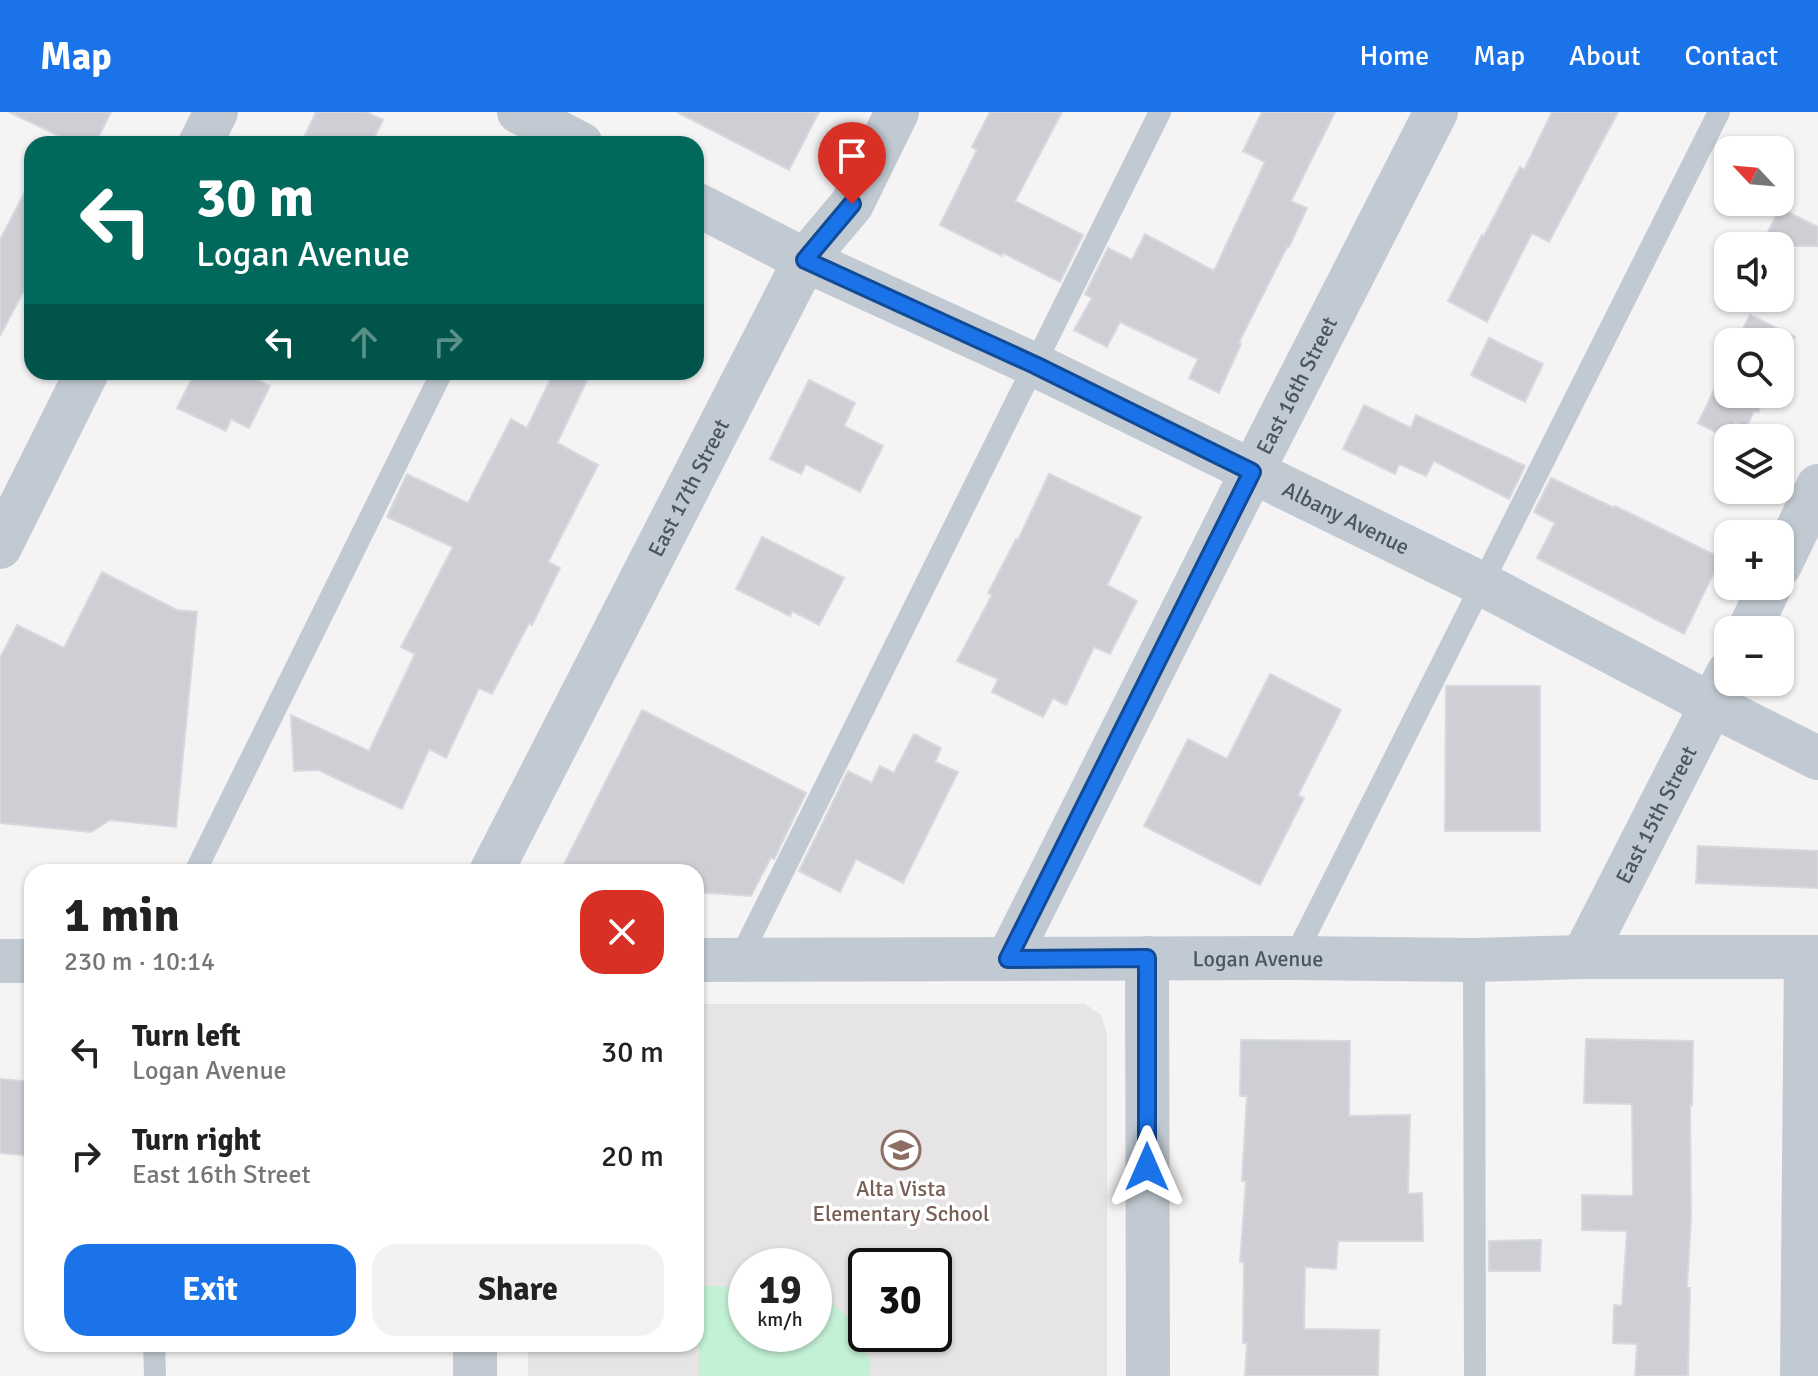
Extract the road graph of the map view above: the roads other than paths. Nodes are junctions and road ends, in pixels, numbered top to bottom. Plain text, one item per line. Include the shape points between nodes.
1 (216, 112) edge
2 (519, 112) edge
3 (897, 112) edge
4 (1160, 112) edge
5 (1436, 112) edge
6 (1719, 112) edge
7 (566, 133) edge
8 (204, 136) edge
9 (704, 208) edge
10 (805, 260) junction
11 (1035, 365) junction
12 (83, 380) edge
13 (438, 380) edge
14 (1252, 472) junction
15 (1818, 486) edge
16 (1794, 536) edge
17 (0, 547) edge
18 (1482, 584) junction
19 (1714, 686) edge
20 (1716, 696) edge
21 (1730, 696) edge
22 (1818, 758) edge
23 (199, 864) edge
24 (495, 864) edge
25 (1583, 957) junction
26 (1812, 957) edge
27 (1147, 958) junction
28 (1294, 958) junction
29 (1008, 959) junction
30 (704, 960) edge
31 (739, 960) junction
32 (1474, 960) junction
33 (0, 961) edge
34 (24, 961) edge
35 (154, 1352) edge
36 (475, 1352) edge
37 (155, 1376) edge
38 (475, 1376) edge
39 (1148, 1376) edge
40 (1475, 1376) edge
41 (1802, 1376) edge

1 - 8 street
2 - 7 street
3 - 10 street, East 17th Street via 852,204
4 - 11 lane
5 - 14 street, East 16th Street
6 - 18 lane
9 - 10 street, Albany Avenue
10 - 11 street, Albany Avenue
10 - 24 street, East 17th Street
11 - 14 street, Albany Avenue
11 - 31 lane
12 - 17 street
13 - 23 lane
14 - 18 street, Albany Avenue
14 - 29 street, East 16th Street
15 - 16 street
18 - 19 street, Albany Avenue
18 - 28 lane
20 - 25 street, East 15th Street
21 - 22 street, Albany Avenue
25 - 26 street, Logan Avenue
25 - 32 street, Logan Avenue
26 - 41 street
27 - 28 street, Logan Avenue
27 - 29 street, Logan Avenue
27 - 39 street
28 - 32 street, Logan Avenue
29 - 31 street, Logan Avenue
30 - 31 street, Logan Avenue
32 - 40 lane
33 - 34 street
35 - 37 lane
36 - 38 street

